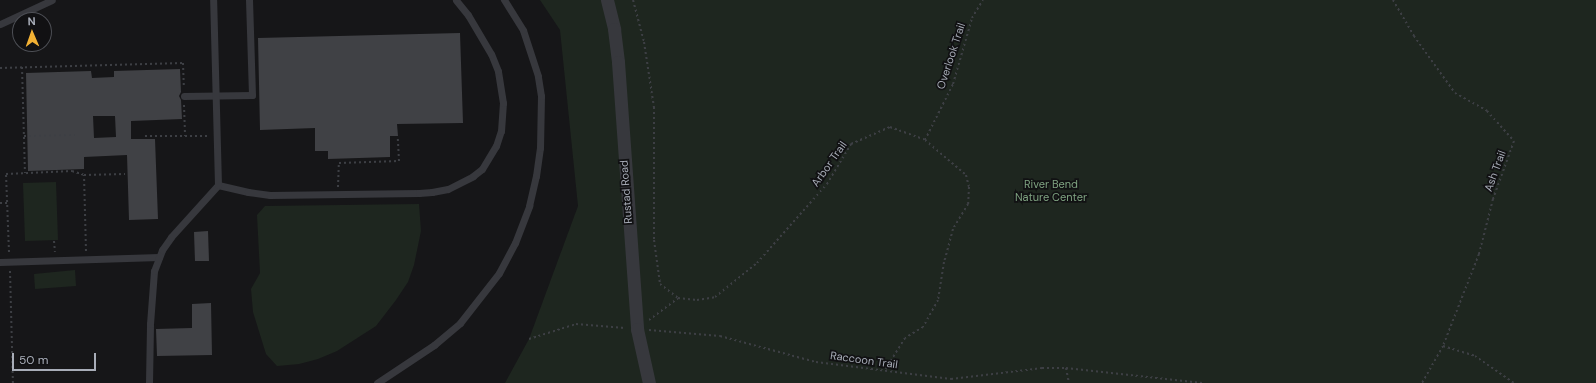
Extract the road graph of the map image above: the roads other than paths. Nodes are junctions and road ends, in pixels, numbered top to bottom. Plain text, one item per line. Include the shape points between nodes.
1 (52, 0) edge
2 (213, 0) edge
3 (249, 0) edge
4 (456, 0) edge
5 (504, 0) edge
6 (607, 0) edge
7 (0, 24) edge
8 (184, 96) road end
9 (215, 96) junction
10 (218, 185) junction
11 (159, 257) junction
12 (0, 262) edge
13 (149, 383) edge
14 (377, 383) edge
15 (649, 383) edge

1 - 7 lane
2 - 9 lane
3 - 9 lane via 252,95
4 - 10 lane via 491,54 502,87 503,103 501,131 490,158 467,180 432,192 338,194 270,195
5 - 14 lane via 523,30 538,76 541,96 540,148 528,206 499,273 460,323 434,345
6 - 15 street, Rustad Road via 618,62 637,329
8 - 9 lane
9 - 10 lane
10 - 11 lane via 171,237
11 - 12 lane
11 - 13 lane via 154,271

